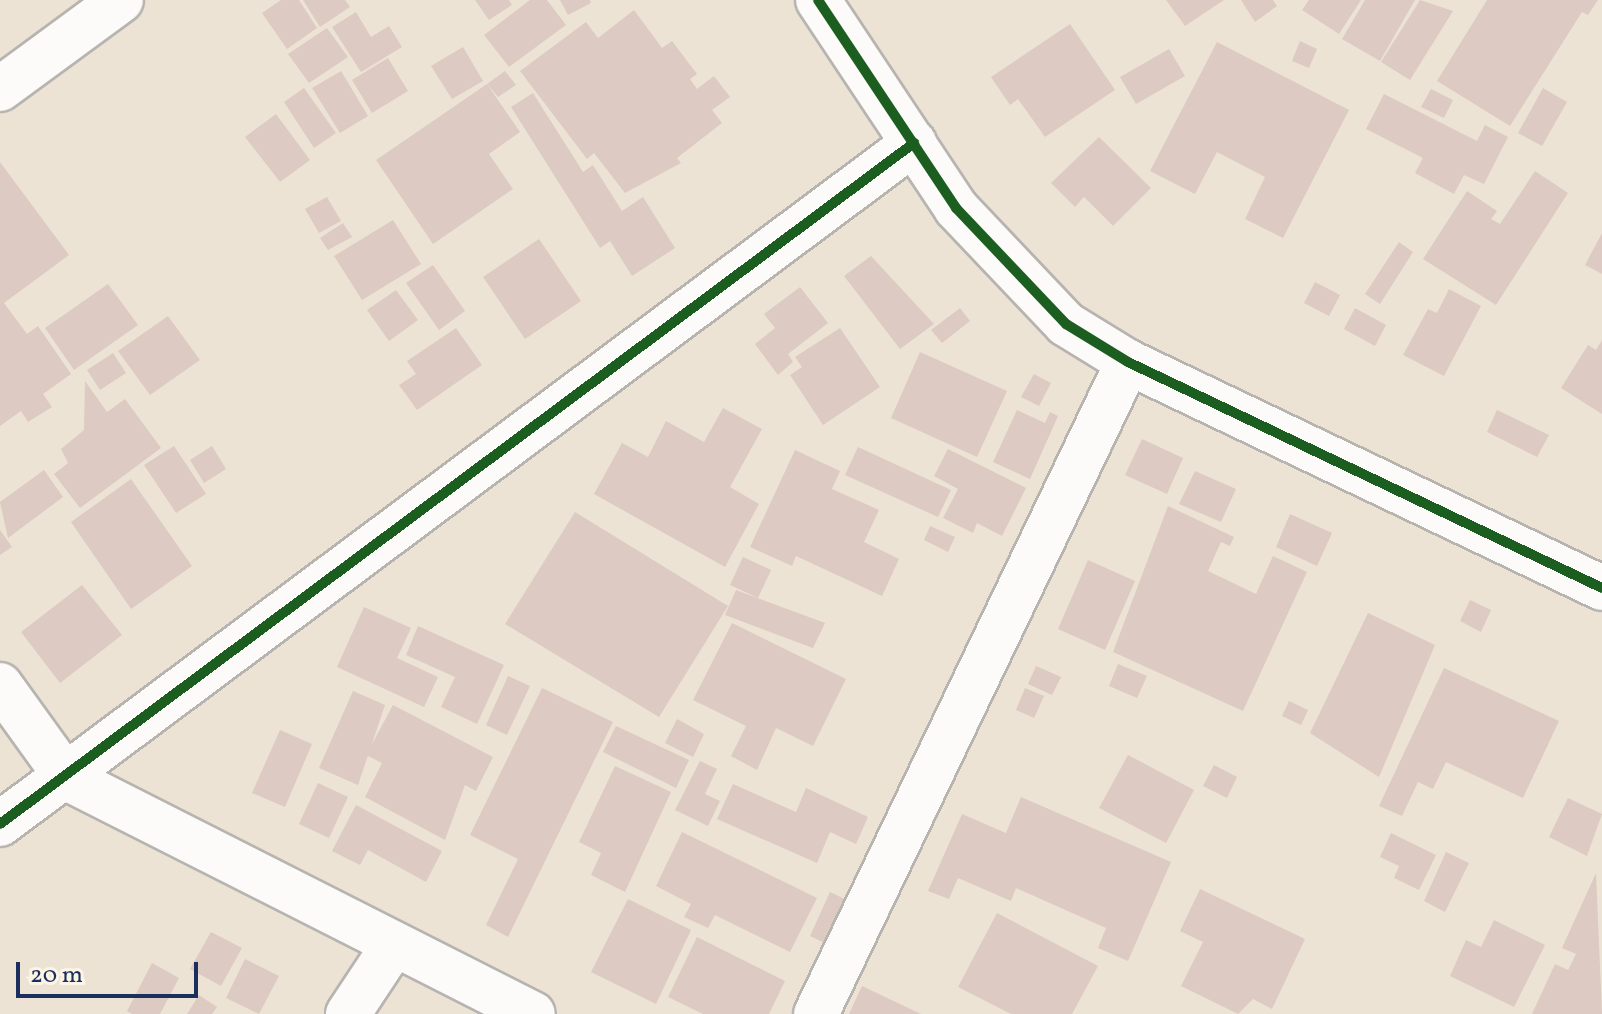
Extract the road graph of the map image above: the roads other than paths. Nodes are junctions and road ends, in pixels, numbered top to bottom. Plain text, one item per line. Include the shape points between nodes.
1 (121, 0) edge
2 (818, 0) edge
3 (0, 89) edge
4 (914, 143) junction
5 (1128, 362) junction
6 (1602, 588) edge
7 (0, 685) edge
8 (67, 778) junction
9 (0, 824) edge
10 (393, 946) junction
11 (348, 1014) edge
12 (533, 1014) edge
13 (816, 1014) edge

1 - 3 street
2 - 4 street
4 - 5 street via 956,208 1066,324
4 - 8 street
5 - 6 street
5 - 13 street
7 - 8 street
8 - 9 street
8 - 10 street
10 - 11 street
10 - 12 street

